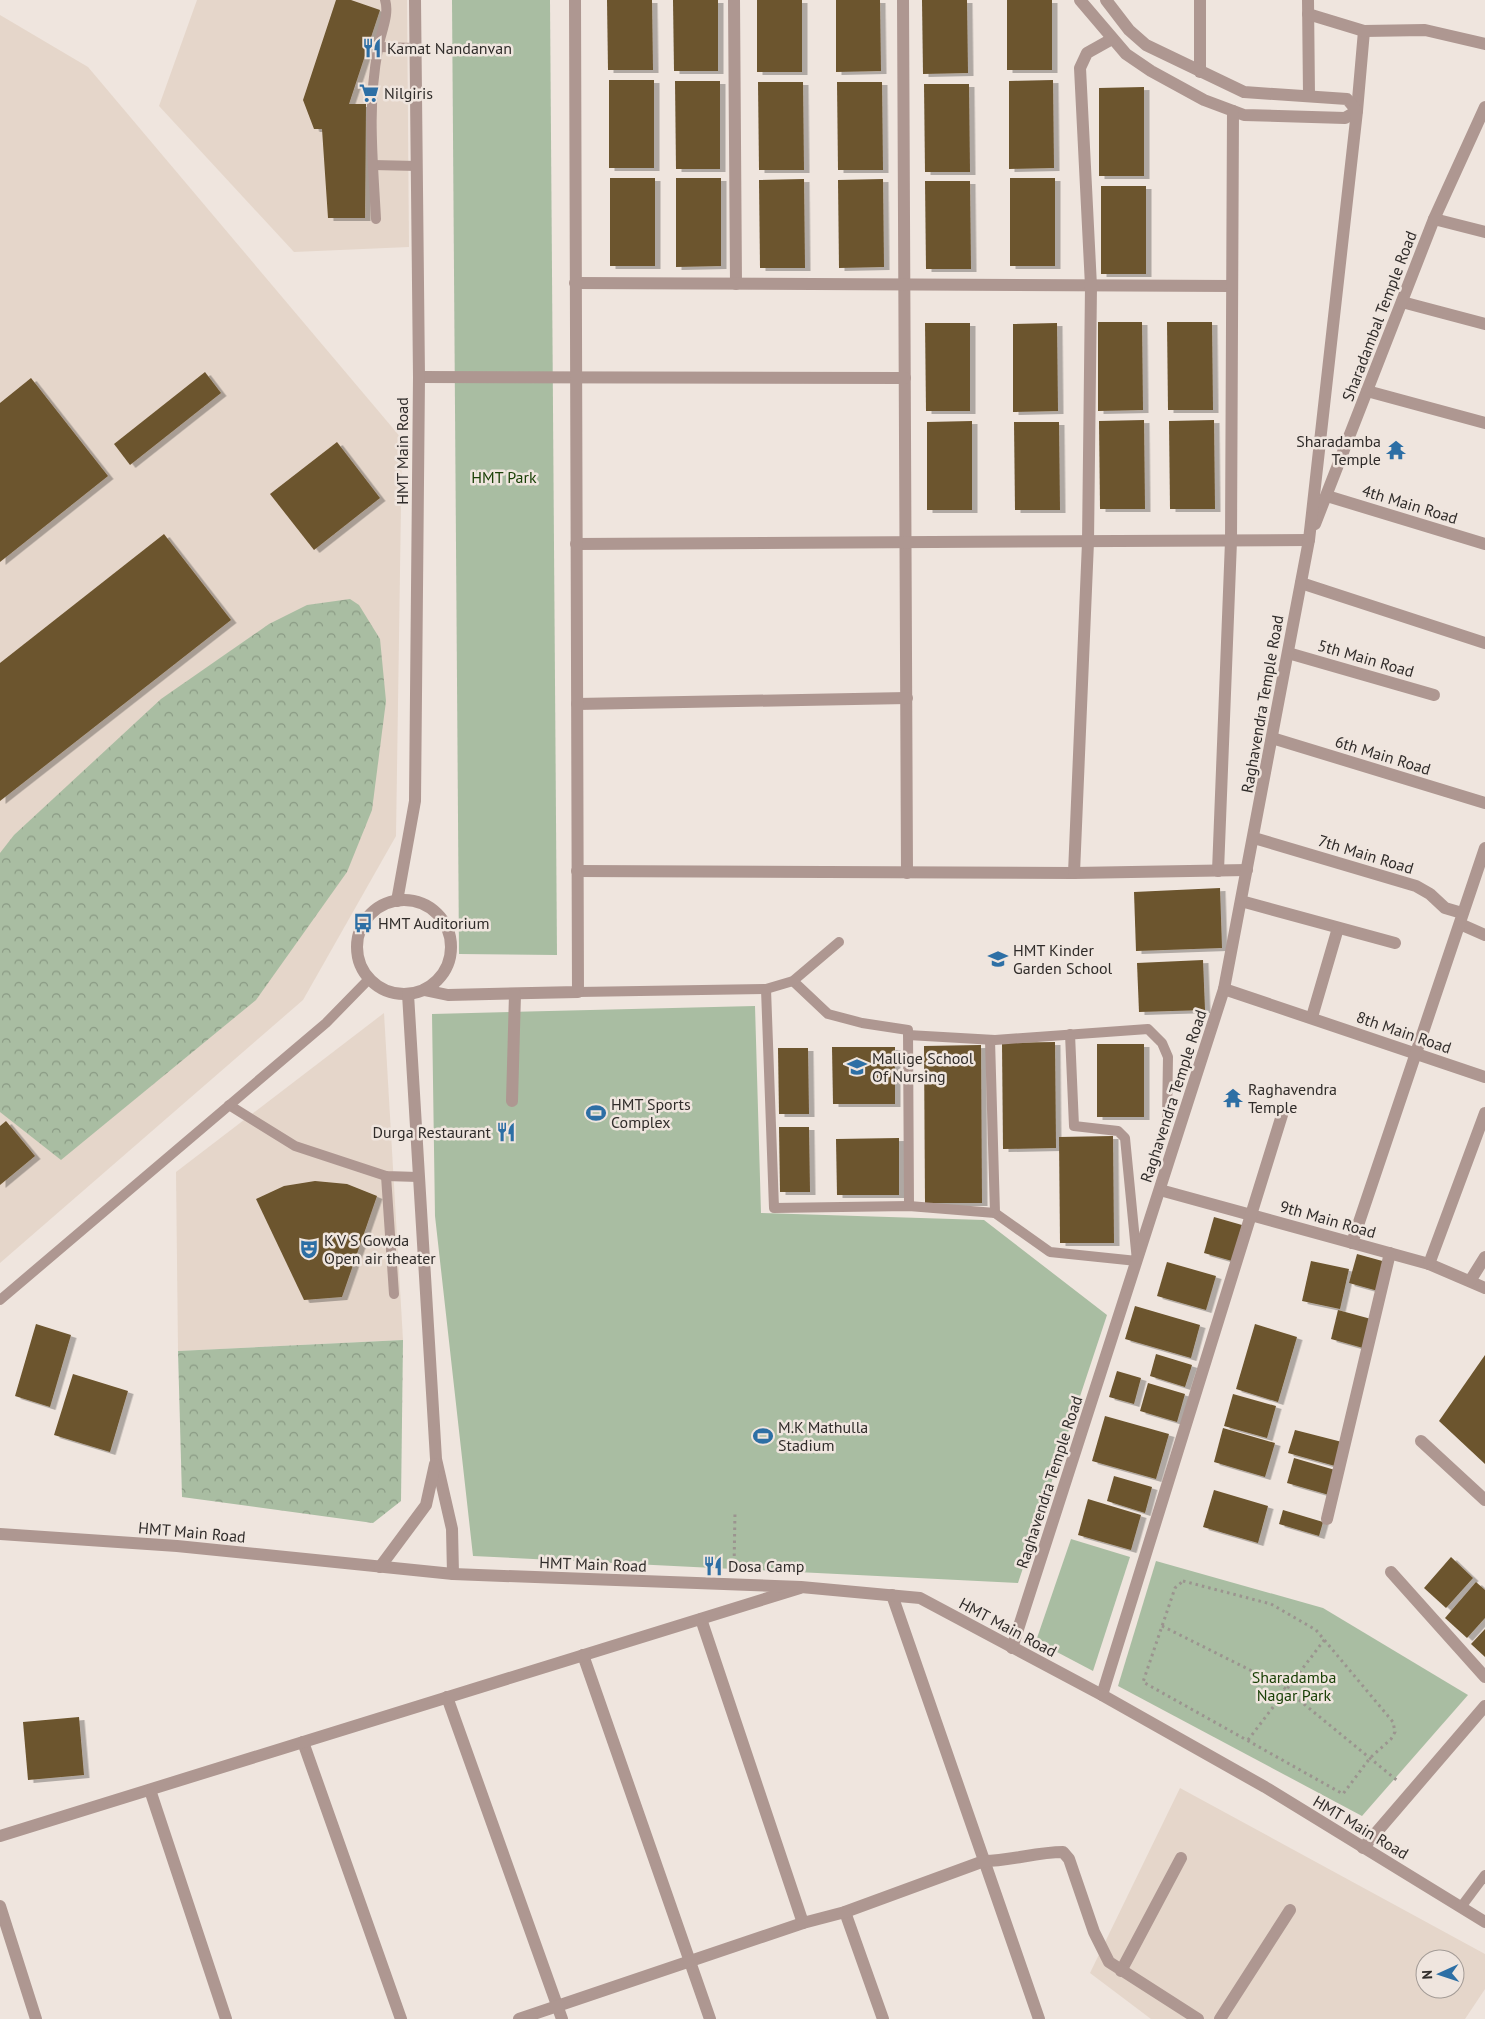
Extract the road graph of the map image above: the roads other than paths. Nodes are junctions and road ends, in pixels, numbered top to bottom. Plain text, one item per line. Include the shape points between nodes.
1 (385, 0) edge
2 (415, 0) edge
3 (574, 0) edge
4 (734, 0) edge
5 (903, 0) edge
6 (1080, 0) edge
7 (1106, 0) edge
8 (1200, 0) edge
9 (1308, 0) edge
10 (1308, 14) junction
11 (1364, 31) junction
12 (1112, 39) junction
13 (1485, 44) edge
14 (378, 47) junction
15 (415, 48) junction
16 (1200, 72) junction
17 (1309, 95) junction
18 (1485, 107) edge
19 (1233, 111) junction
20 (1357, 111) junction
21 (1481, 125) edge
22 (373, 165) junction
23 (417, 166) junction
24 (1434, 218) junction
25 (376, 219) dead end
26 (1485, 232) edge
27 (575, 283) junction
28 (736, 284) junction
29 (904, 285) junction
30 (1091, 286) junction
31 (1232, 286) junction
32 (1402, 302) junction
33 (1485, 324) edge
34 (419, 377) junction
35 (576, 378) junction
36 (905, 378) junction
37 (1367, 391) junction
38 (1485, 423) edge
39 (1327, 496) junction
40 (1309, 540) junction
41 (1231, 541) junction
42 (906, 542) junction
43 (1088, 542) junction
44 (576, 544) junction
45 (1485, 544) edge
46 (1301, 583) junction
47 (1485, 643) edge
48 (1288, 653) junction
49 (1434, 695) dead end
50 (906, 698) junction
51 (576, 704) junction
52 (1272, 738) junction
53 (1485, 803) edge
54 (1254, 838) junction
55 (1485, 848) edge
56 (1218, 870) junction
57 (1247, 870) junction
58 (577, 871) junction
59 (907, 873) junction
60 (1074, 873) junction
61 (397, 901) junction
62 (1241, 901) junction
63 (1461, 918) junction
64 (1338, 928) junction
65 (1485, 935) edge
66 (839, 942) dead end
67 (1395, 943) dead end
68 (369, 979) junction
69 (793, 981) junction
70 (766, 989) junction
71 (1224, 989) junction
72 (424, 990) junction
73 (578, 992) junction
74 (408, 994) junction
75 (516, 994) junction
76 (1312, 1017) junction
77 (908, 1034) junction
78 (1070, 1034) junction
79 (990, 1040) junction
80 (1416, 1053) junction
81 (1485, 1077) edge
82 (512, 1101) dead end
83 (229, 1105) junction
84 (1485, 1113) edge
85 (1282, 1115) dead end
86 (1167, 1119) dead end
87 (386, 1176) junction
88 (418, 1178) junction
89 (1160, 1190) junction
90 (909, 1206) junction
91 (995, 1213) junction
92 (1251, 1213) junction
93 (1352, 1243) junction
94 (1390, 1253) junction
95 (1485, 1257) edge
96 (1137, 1260) junction
97 (1429, 1264) junction
98 (1470, 1281) junction
99 (1485, 1288) edge
100 (394, 1294) dead end
101 (0, 1300) edge
102 (1421, 1441) dead end
103 (436, 1459) junction
104 (1485, 1500) edge
105 (1327, 1519) dead end
106 (0, 1534) edge
107 (380, 1567) junction
108 (1391, 1572) dead end
109 (452, 1574) junction
110 (801, 1588) junction
111 (892, 1595) junction
112 (701, 1619) junction
113 (1012, 1648) junction
114 (583, 1655) junction
115 (1485, 1677) edge
116 (1102, 1695) junction
117 (448, 1698) junction
118 (1485, 1706) edge
119 (303, 1742) junction
120 (150, 1790) junction
121 (0, 1836) edge
122 (1363, 1848) junction
123 (1181, 1858) dead end
124 (984, 1861) junction
125 (1485, 1874) edge
126 (0, 1906) edge
127 (1461, 1907) junction
128 (1290, 1910) dead end
129 (845, 1912) junction
130 (1485, 1922) edge
131 (803, 1923) junction
132 (691, 1961) junction
133 (1121, 1970) junction
134 (557, 2006) junction
135 (36, 2019) edge
136 (226, 2019) edge
137 (401, 2019) edge
138 (519, 2019) edge
139 (562, 2019) edge
140 (710, 2019) edge
141 (882, 2019) edge
142 (1039, 2019) edge
143 (1198, 2019) edge
144 (1220, 2019) edge

1 - 14 lane via 387,11
2 - 15 street, HMT Main Road
3 - 27 street
4 - 28 street
5 - 29 street
6 - 12 street
7 - 16 street via 1129,30 1146,45
8 - 16 street
9 - 10 street
10 - 11 street
10 - 17 street
11 - 13 street via 1425,30
11 - 20 street
12 - 19 street via 1151,72 1204,100
12 - 30 street via 1087,53 1080,68
14 - 15 lane
14 - 22 lane via 370,102
15 - 23 street, HMT Main Road
16 - 17 street via 1244,92
17 - 20 street via 1347,99
18 - 21 street, Sharadambal Temple Road
19 - 20 street via 1244,115 1345,118
19 - 31 street
20 - 40 street
21 - 24 street, Sharadambal Temple Road
22 - 23 lane
22 - 25 lane
23 - 34 street, HMT Main Road
24 - 26 street
24 - 32 street, Sharadambal Temple Road
27 - 28 street
27 - 35 street
28 - 29 street
29 - 30 street
29 - 36 street
30 - 31 street
30 - 43 street
31 - 41 street
32 - 33 street
32 - 37 street, Sharadambal Temple Road
34 - 35 street
34 - 61 street, HMT Main Road via 415,801
35 - 36 street
35 - 44 street
36 - 42 street
37 - 38 street
37 - 39 street, Sharadambal Temple Road
39 - 40 street, Sharadambal Temple Road
39 - 45 street, 4th Main Road
40 - 41 street
40 - 46 street, Raghavendra Temple Road
41 - 43 street
41 - 56 street
42 - 43 street
42 - 44 street
42 - 50 street
43 - 60 street
44 - 51 street
46 - 47 street
46 - 48 street, Raghavendra Temple Road
48 - 49 street, 5th Main Road
48 - 52 street, Raghavendra Temple Road
50 - 51 street
50 - 59 street
51 - 58 street
52 - 53 street, 6th Main Road
52 - 54 street, Raghavendra Temple Road
54 - 57 street, Raghavendra Temple Road
54 - 63 street, 7th Main Road via 1424,889
55 - 63 street
56 - 57 street
56 - 60 street
57 - 62 street, Raghavendra Temple Road
58 - 59 street
58 - 73 street
59 - 60 street
61 - 68 street via 387,902 373,910 357,939 357,956
61 - 72 street via 413,900 431,907 443,919 450,934 452,950 447,967 438,981
62 - 64 street
62 - 71 street, Raghavendra Temple Road
63 - 65 street, 7th Main Road
63 - 80 street
64 - 67 street
64 - 76 street
66 - 69 lane
68 - 74 street via 382,989
68 - 83 lane via 326,1023
69 - 70 lane
69 - 77 lane via 828,1014 908,1030
70 - 73 lane
70 - 90 lane via 774,1208
71 - 76 street, 8th Main Road
71 - 89 street, Raghavendra Temple Road
72 - 74 street
72 - 75 street via 448,995
73 - 75 street
74 - 88 street
75 - 82 street
76 - 80 street, 8th Main Road
77 - 79 lane
77 - 90 lane
78 - 79 lane
78 - 86 lane via 1148,1029 1162,1043 1168,1057
78 - 96 lane via 1074,1126 1118,1131 1125,1138
79 - 91 lane
80 - 81 street, 8th Main Road
80 - 93 street
83 - 87 lane via 294,1146
83 - 101 lane
84 - 97 street
85 - 92 street
87 - 88 lane
87 - 100 lane
88 - 103 street
89 - 92 street, 9th Main Road
89 - 96 street, Raghavendra Temple Road
90 - 91 lane
91 - 96 lane via 1050,1252
92 - 93 street, 9th Main Road
92 - 116 street
93 - 94 street, 9th Main Road
94 - 97 street, 9th Main Road
94 - 105 street
95 - 98 street
96 - 113 street, Raghavendra Temple Road
97 - 98 street, 9th Main Road
98 - 99 street, 9th Main Road
102 - 104 street
103 - 107 street via 426,1505
103 - 109 street via 452,1529
106 - 107 street, HMT Main Road via 177,1546
107 - 109 street, HMT Main Road
108 - 115 street
109 - 110 street, HMT Main Road
110 - 111 street, HMT Main Road
110 - 112 street
111 - 113 street, HMT Main Road via 920,1598
111 - 124 street
112 - 114 street
112 - 131 street
113 - 116 street, HMT Main Road
114 - 117 street
114 - 132 street
116 - 122 street, HMT Main Road via 1265,1787
117 - 119 street
117 - 134 street
118 - 122 street
119 - 120 street
119 - 137 street
120 - 121 street
120 - 136 street
122 - 127 street, HMT Main Road
123 - 133 street
124 - 129 street
124 - 133 street via 1063,1852 1069,1859 1094,1932 1109,1962
124 - 142 street
125 - 127 lane
126 - 135 street
127 - 130 street, HMT Main Road
128 - 144 street
129 - 131 street
129 - 141 street
131 - 132 street
132 - 134 street
132 - 140 street
133 - 143 street
134 - 138 street
134 - 139 street

